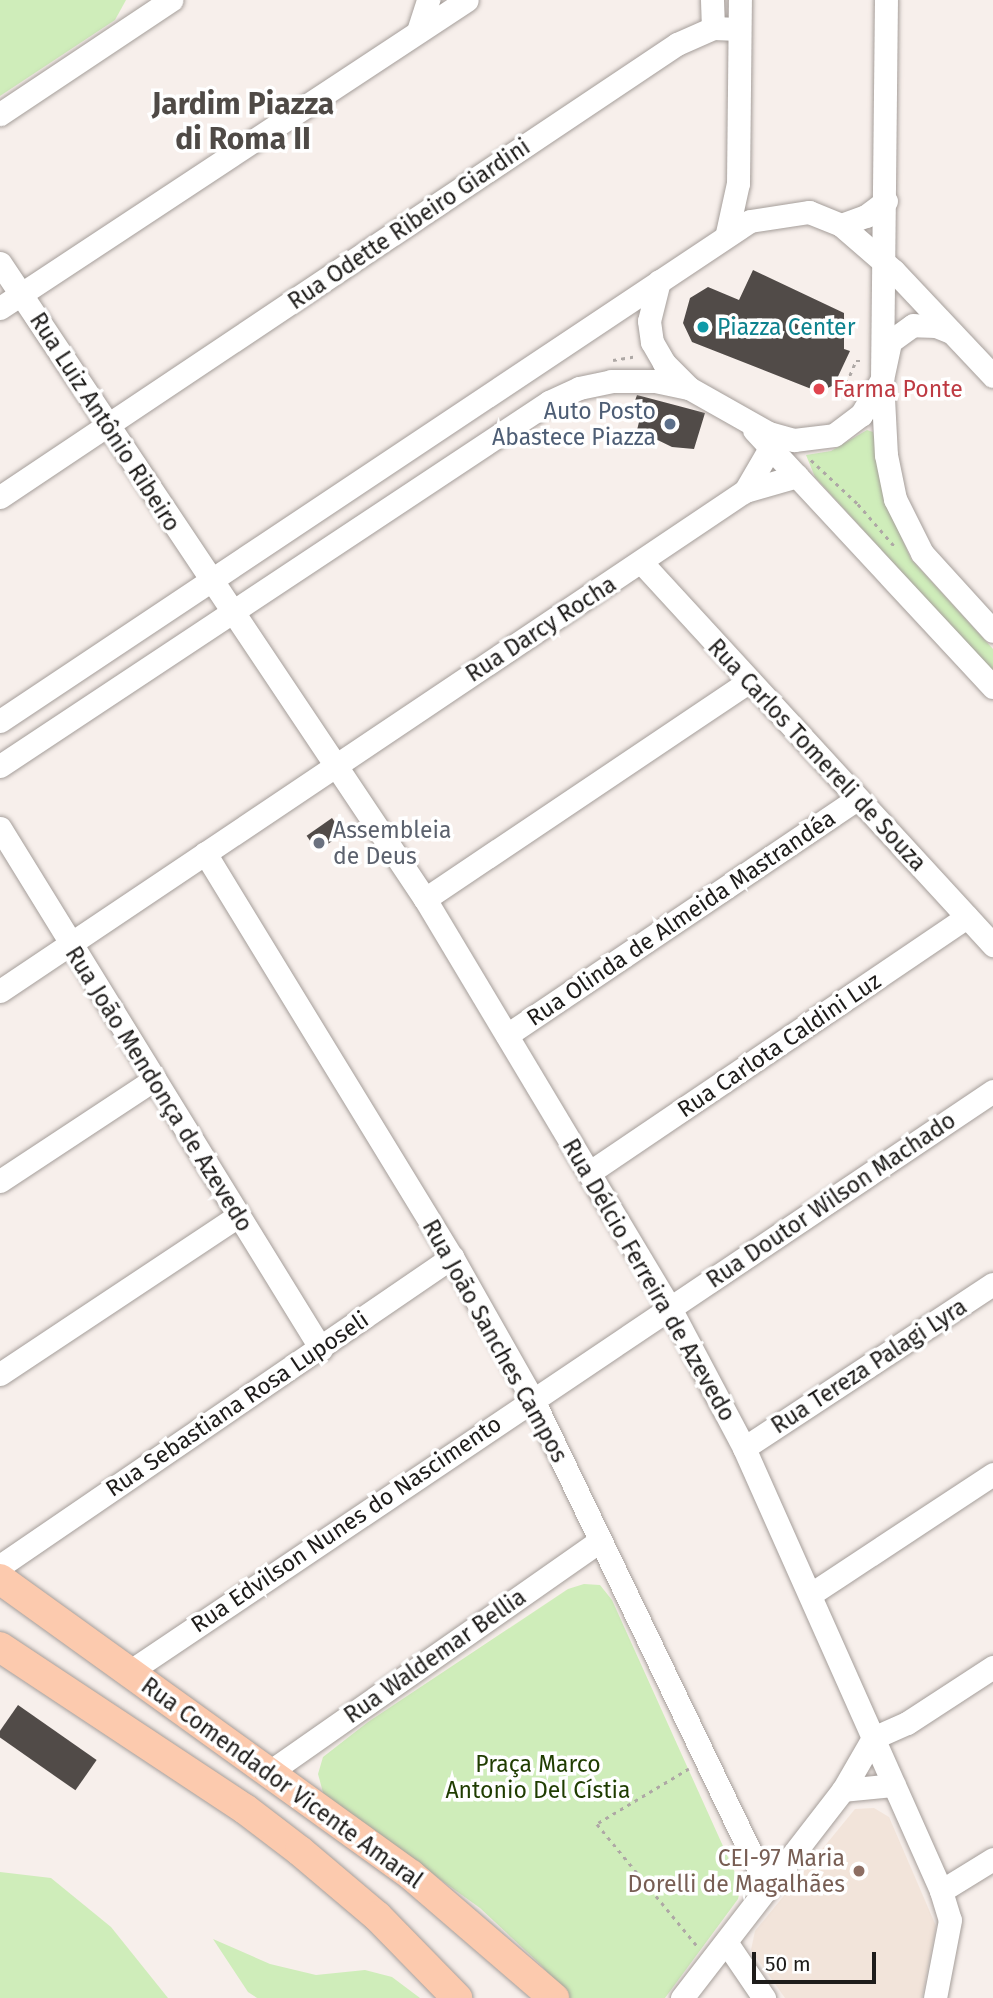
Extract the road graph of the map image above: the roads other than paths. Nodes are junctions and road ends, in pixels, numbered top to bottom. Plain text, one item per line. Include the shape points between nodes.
1 (171, 0) edge
2 (428, 0) edge
3 (712, 0) edge
4 (740, 0) edge
5 (886, 0) edge
6 (460, 3) edge
7 (142, 10) edge
8 (713, 29) junction
9 (739, 29) junction
10 (418, 32) junction
11 (0, 114) edge
12 (738, 183) junction
13 (886, 201) junction
14 (771, 215) junction
15 (841, 225) junction
16 (727, 233) junction
17 (0, 263) edge
18 (886, 265) junction
19 (659, 281) junction
20 (21, 294) junction
21 (0, 308) edge
22 (953, 334) junction
23 (990, 369) edge
24 (882, 379) junction
25 (689, 388) junction
26 (745, 421) junction
27 (108, 426) junction
28 (770, 448) junction
29 (797, 476) junction
30 (745, 491) junction
31 (0, 497) edge
32 (642, 563) junction
33 (211, 580) junction
34 (232, 612) junction
35 (993, 631) edge
36 (748, 682) junction
37 (993, 687) edge
38 (0, 721) edge
39 (335, 765) junction
40 (0, 766) edge
41 (856, 800) junction
42 (0, 828) edge
43 (205, 853) junction
44 (425, 899) junction
45 (967, 917) junction
46 (69, 945) junction
47 (993, 945) edge
48 (0, 990) edge
49 (507, 1035) junction
50 (153, 1080) junction
51 (993, 1091) edge
52 (590, 1172) junction
53 (0, 1181) edge
54 (238, 1216) junction
55 (452, 1258) junction
56 (993, 1284) edge
57 (670, 1308) junction
58 (321, 1349) junction
59 (0, 1374) edge
60 (533, 1400) junction
61 (744, 1448) junction
62 (993, 1474) edge
63 (599, 1541) junction
64 (5, 1571) edge
65 (811, 1594) junction
66 (0, 1647) edge
67 (993, 1667) edge
68 (129, 1672) junction
69 (907, 1723) junction
70 (869, 1727) junction
71 (884, 1762) junction
72 (271, 1771) junction
73 (894, 1784) junction
74 (843, 1790) junction
75 (993, 1859) edge
76 (767, 1887) junction
77 (941, 1891) junction
78 (726, 1942) junction
79 (457, 1998) edge
80 (554, 1998) edge
81 (682, 1998) edge
82 (764, 1998) edge
83 (935, 1998) edge

1 - 7 street
2 - 10 street
3 - 8 street
4 - 9 street
5 - 13 street
6 - 10 street
7 - 11 street
8 - 9 street, Rua Odette Ribeiro Giardini
8 - 27 street, Rua Odette Ribeiro Giardini via 677,44
9 - 12 street
10 - 20 street
12 - 14 street
12 - 16 street
13 - 15 street via 866,216
13 - 18 street
14 - 15 street via 809,212
14 - 16 street
15 - 18 street
16 - 19 street
17 - 20 street, Rua Luiz Antônio Ribeiro
18 - 22 street
18 - 24 street
19 - 25 street via 649,321 652,342 664,363
19 - 33 street
20 - 21 street
20 - 27 street, Rua Luiz Antônio Ribeiro
22 - 23 street
22 - 24 street via 924,324 895,334
24 - 26 street via 861,415 822,439 783,439
24 - 35 street via 886,455 901,514 922,553
25 - 26 street
25 - 34 street via 655,381 611,381 567,392
26 - 28 street
27 - 31 street, Rua Odette Ribeiro Giardini
27 - 33 street, Rua Luiz Antônio Ribeiro
28 - 29 street
28 - 30 street, Rua Darcy Rocha
29 - 30 street, Rua Darcy Rocha
29 - 37 street
30 - 32 street, Rua Darcy Rocha
32 - 36 street, Rua Carlos Tomereli de Souza
32 - 39 street, Rua Darcy Rocha
33 - 34 street, Rua Luiz Antônio Ribeiro
33 - 38 street
34 - 39 street, Rua Délcio Ferreira de Azevedo
34 - 40 street
36 - 41 street, Rua Carlos Tomereli de Souza
36 - 44 street
39 - 43 street, Rua Darcy Rocha
39 - 44 street, Rua Délcio Ferreira de Azevedo
41 - 45 street, Rua Carlos Tomereli de Souza
41 - 49 street, Rua Olinda de Almeida Mastrandéa
42 - 46 street, Rua João Mendonça de Azevedo
43 - 46 street, Rua Darcy Rocha
43 - 55 street, Rua João Sanches Campos
44 - 49 street, Rua Délcio Ferreira de Azevedo
45 - 47 street, Rua Carlos Tomereli de Souza
45 - 52 street, Rua Carlota Caldini Luz
46 - 48 street, Rua Darcy Rocha
46 - 50 street, Rua João Mendonça de Azevedo
49 - 52 street, Rua Délcio Ferreira de Azevedo
50 - 53 street
50 - 54 street, Rua João Mendonça de Azevedo
51 - 57 street, Rua Doutor Wilson Machado
52 - 57 street, Rua Délcio Ferreira de Azevedo
54 - 58 street, Rua João Mendonça de Azevedo
54 - 59 street
55 - 58 street, Rua Sebastiana Rosa Luposeli
55 - 60 street, Rua João Sanches Campos
56 - 61 street, Rua Tereza Palagi Lyra
57 - 60 street, Rua Edvilson Nunes do Nascimento
57 - 61 street, Rua Délcio Ferreira de Azevedo
58 - 64 street, Rua Sebastiana Rosa Luposeli
60 - 63 street, Rua João Sanches Campos
60 - 68 street, Rua Edvilson Nunes do Nascimento
61 - 65 street, Rua Délcio Ferreira de Azevedo
62 - 65 street
63 - 72 street, Rua Waldemar Bellia
63 - 76 street, Rua João Sanches Campos
64 - 68 main road, Rua Comendador Vicente Amaral
65 - 70 street, Rua Délcio Ferreira de Azevedo
66 - 79 main road, Rua Comendador Vicente Amaral via 245,1809 300,1851 377,1916
67 - 69 street
68 - 72 main road, Rua Comendador Vicente Amaral
69 - 70 street
69 - 71 street
70 - 71 street, Rua Délcio Ferreira de Azevedo
70 - 74 street
71 - 73 street, Rua Délcio Ferreira de Azevedo
71 - 74 street
72 - 80 main road, Rua Comendador Vicente Amaral via 411,1875
73 - 74 street
73 - 77 street, Rua Délcio Ferreira de Azevedo
74 - 76 street
75 - 77 street
76 - 78 street
77 - 83 street, Rua Délcio Ferreira de Azevedo via 950,1920
78 - 81 street
78 - 82 street

